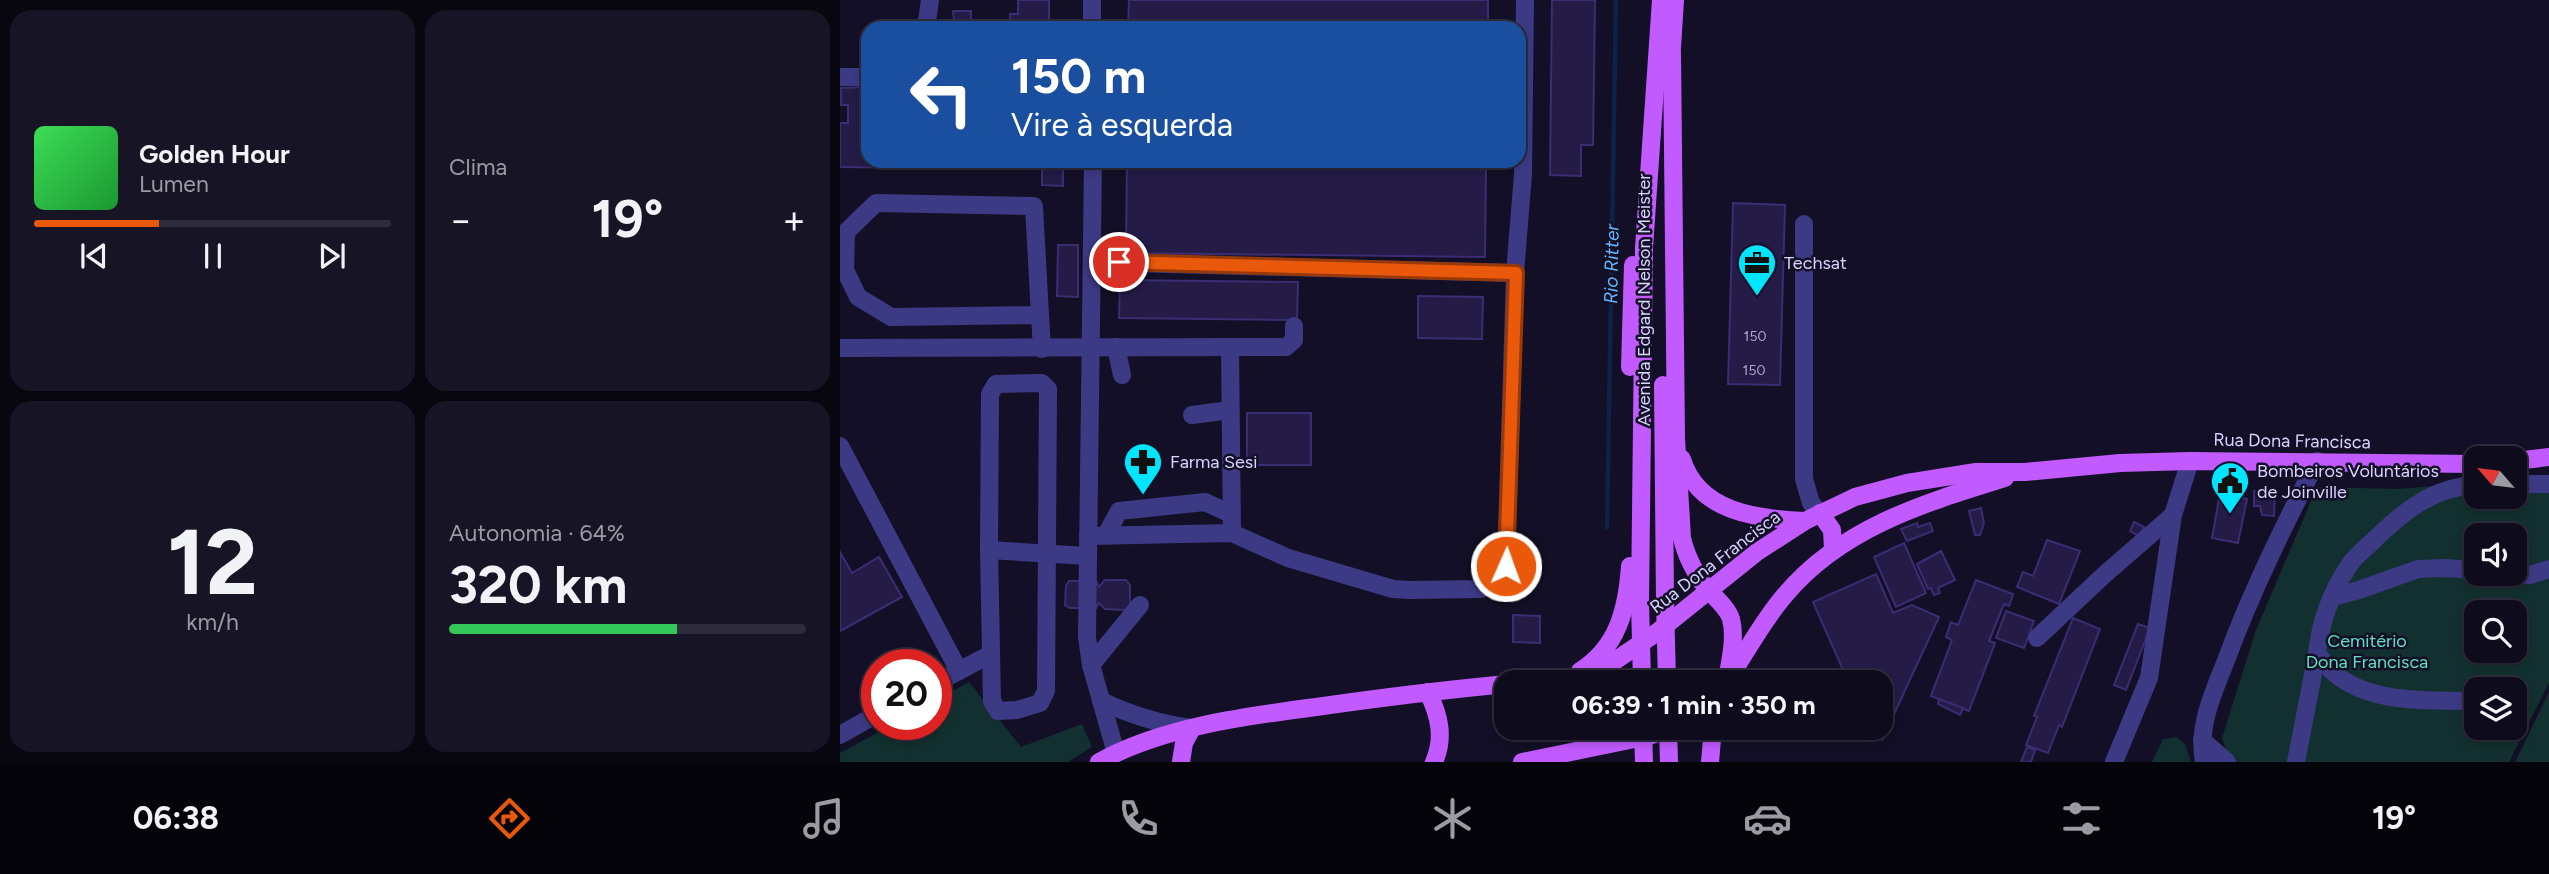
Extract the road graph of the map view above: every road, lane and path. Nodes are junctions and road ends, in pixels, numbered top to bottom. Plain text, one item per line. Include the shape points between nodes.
1 (930, 0) edge
2 (1092, 0) edge
3 (1525, 0) edge
4 (1661, 0) edge
5 (1675, 0) edge
6 (927, 21) edge
7 (1092, 21) edge
8 (1525, 21) edge
9 (1672, 54) junction
10 (840, 77) edge
11 (861, 77) edge
12 (1651, 144) junction
13 (1093, 168) edge
14 (1523, 168) edge
15 (1804, 224) dead end
16 (1093, 262) junction
17 (1516, 273) junction
18 (1040, 315) junction
19 (1294, 327) dead end
20 (1116, 347) junction
21 (840, 348) edge
22 (1091, 348) junction
23 (1230, 348) junction
24 (1042, 349) junction
25 (1122, 375) dead end
26 (1230, 410) junction
27 (1192, 415) dead end
28 (1676, 438) junction
29 (840, 446) edge
30 (2549, 457) edge
31 (2527, 460) edge
32 (2190, 461) junction
33 (2317, 461) junction
34 (2464, 464) edge
35 (2025, 472) junction
36 (2527, 484) edge
37 (2549, 484) edge
38 (2464, 487) edge
39 (1231, 514) junction
40 (2173, 515) junction
41 (1812, 517) junction
42 (1232, 533) junction
43 (1097, 536) junction
44 (1833, 549) junction
45 (989, 550) junction
46 (1046, 554) junction
47 (1087, 556) junction
48 (2464, 569) edge
49 (2549, 569) edge
50 (2527, 575) edge
51 (1709, 591) junction
52 (2332, 597) junction
53 (1140, 605) dead end
54 (2037, 638) dead end
55 (991, 654) junction
56 (2317, 654) junction
57 (1091, 665) junction
58 (1582, 670) edge
59 (1601, 670) edge
60 (1642, 670) edge
61 (1667, 670) edge
62 (1728, 670) edge
63 (1734, 670) edge
64 (959, 671) junction
65 (952, 675) edge
66 (1494, 685) edge
67 (1428, 692) junction
68 (2464, 700) edge
69 (1101, 701) junction
70 (861, 723) edge
71 (1192, 728) junction
72 (840, 734) edge
73 (1630, 740) edge
74 (1643, 740) edge
75 (1669, 740) edge
76 (1712, 740) edge
77 (2202, 740) junction
78 (1117, 757) edge
79 (1099, 762) edge
80 (1181, 762) edge
81 (1434, 762) edge
82 (1524, 762) edge
83 (1644, 762) edge
84 (1669, 762) edge
85 (1710, 762) edge
86 (2114, 762) edge
87 (2204, 762) edge
88 (2227, 762) edge
89 (2296, 762) edge

1 - 6 street
2 - 7 street
3 - 8 street
4 - 12 main road, Avenida Edgard Nelson Meister
5 - 9 main road, Avenida Edgard Nelson Meister
9 - 28 main road
9 - 61 main road, Avenida Edgard Nelson Meister, bridge via 1663,289
10 - 11 street
12 - 58 main road via 1630,294 1632,519 1628,590 1622,619 1610,643
12 - 60 main road, Avenida Edgard Nelson Meister, bridge via 1642,320
13 - 16 street
14 - 17 street
15 - 41 street via 1804,479
16 - 17 street
16 - 22 street
17 - 42 street via 1506,566 1497,580 1482,589 1393,589 1288,558
18 - 18 street via 891,317 858,297 845,270 846,232 876,203 1034,205
18 - 24 street
19 - 23 street via 1294,340 1286,347
20 - 22 street
20 - 23 street
20 - 25 street
21 - 24 street
22 - 24 street
22 - 43 street
23 - 26 street
26 - 27 street
26 - 39 street
28 - 41 main road via 1695,486 1715,502 1768,520
28 - 51 main road via 1682,538
29 - 64 street
30 - 31 main road
32 - 33 main road, Rua Dona Francisca
32 - 35 main road, Rua Dona Francisca
32 - 40 street
33 - 34 main road, Rua Dona Francisca
33 - 77 street via 2250,597 2213,694
35 - 41 main road, Rua Dona Francisca via 1976,472 1906,483 1855,497
35 - 44 main road, Rua Dona Francisca via 1924,504
36 - 37 street
38 - 52 street via 2432,494 2407,510 2348,565
39 - 42 street
39 - 43 street via 1205,502 1119,511
40 - 54 street
40 - 86 street via 2149,678
41 - 44 main road via 1832,530
41 - 51 main road, Rua Dona Francisca via 1757,552
42 - 43 street
43 - 47 street
44 - 63 main road, Rua Dona Francisca via 1783,597
45 - 46 street
45 - 46 street via 992,387 1042,383 1048,389
45 - 55 street
46 - 47 street
46 - 55 street via 1046,691 1040,703 1017,710 993,707
47 - 57 street
48 - 52 street via 2418,569
49 - 50 street
51 - 59 main road, Rua Dona Francisca
51 - 62 main road via 1730,617 1733,637
52 - 56 street
53 - 57 street
55 - 64 street
56 - 68 street via 2332,672 2368,692
56 - 89 street
57 - 69 street
64 - 65 street
66 - 67 main road
67 - 71 main road via 1240,717
67 - 81 main road via 1441,732
69 - 71 street via 1160,724
69 - 78 street
70 - 72 street
71 - 78 main road
71 - 80 main road
73 - 82 main road
74 - 83 main road, bridge
75 - 84 main road, bridge
76 - 85 main road
77 - 87 street
77 - 88 street
78 - 79 main road

